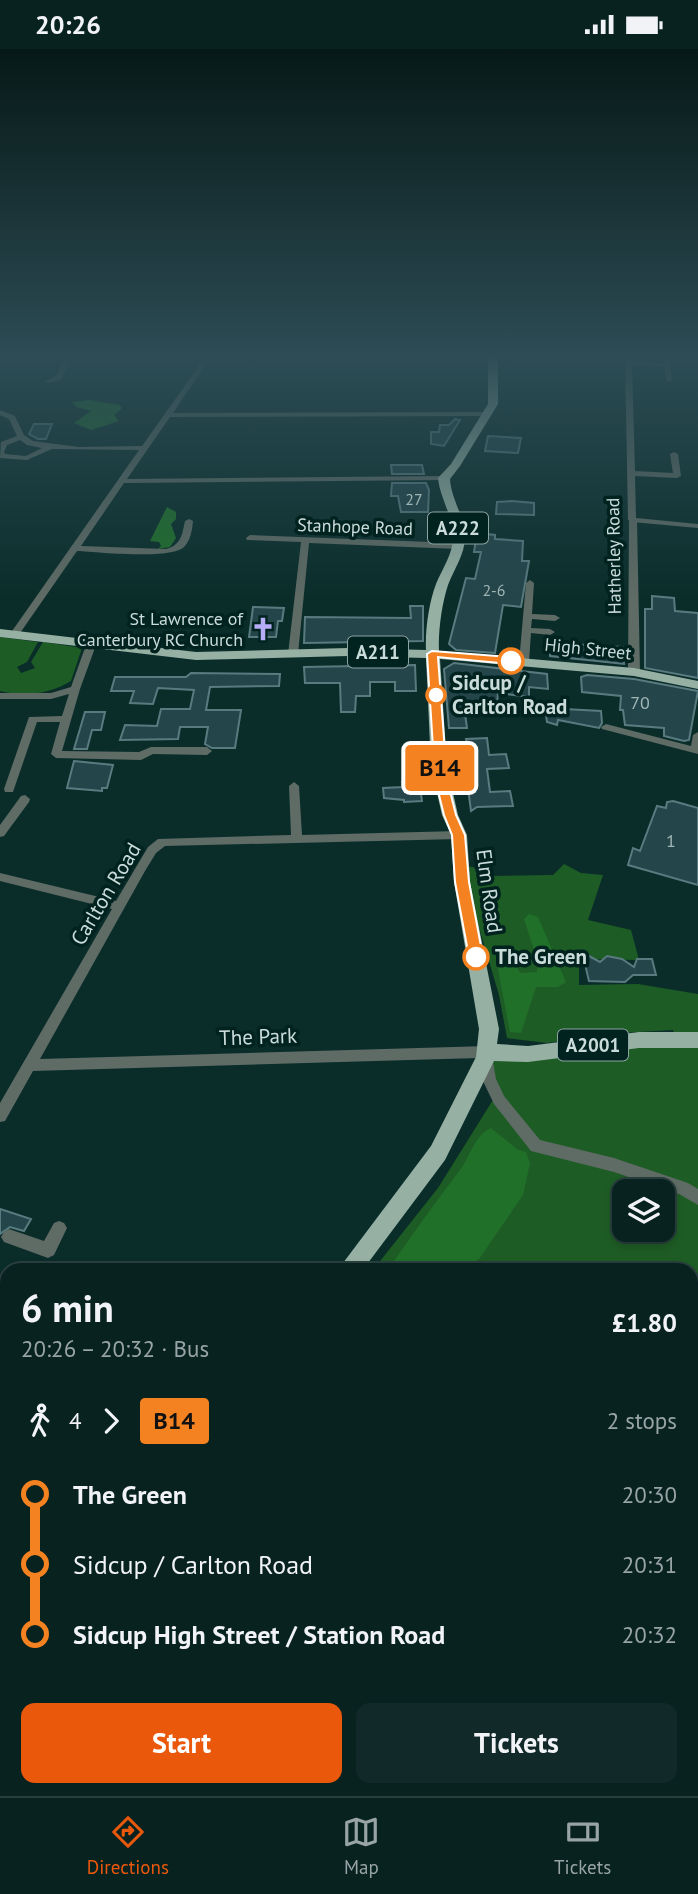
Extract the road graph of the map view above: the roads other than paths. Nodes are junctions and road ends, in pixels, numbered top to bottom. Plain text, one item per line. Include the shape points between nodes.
1 (21, 437) joint
2 (152, 437) edge
3 (473, 437) edge
4 (630, 437) edge
5 (51, 447) junction
6 (144, 448) junction
7 (674, 454) dead end
8 (631, 473) junction
9 (677, 476) junction
10 (444, 478) junction
11 (123, 481) junction
12 (678, 486) dead end
13 (632, 520) junction
14 (189, 521) dead end
15 (698, 526) edge
16 (250, 538) dead end
17 (305, 540) junction
18 (458, 546) junction
19 (76, 548) junction
20 (530, 583) dead end
21 (527, 615) junction
22 (555, 618) dead end
23 (527, 630) junction
24 (0, 632) edge
25 (550, 632) dead end
26 (15, 634) junction
27 (91, 645) junction
28 (293, 654) junction
29 (432, 654) junction
30 (524, 662) junction
31 (634, 673) junction
32 (698, 685) edge
33 (75, 689) junction
34 (0, 696) edge
35 (67, 719) junction
36 (606, 727) dead end
37 (698, 735) edge
38 (207, 751) dead end
39 (294, 786) dead end
40 (9, 789) dead end
41 (25, 799) dead end
42 (0, 833) edge
43 (458, 835) junction
44 (297, 839) junction
45 (0, 877) edge
46 (119, 906) junction
47 (698, 1040) edge
48 (488, 1063) junction
49 (29, 1065) junction
50 (0, 1117) edge
51 (698, 1198) edge
52 (59, 1228) dead end
53 (9, 1237) dead end
54 (354, 1263) edge

1 - 5 street
1 - 5 street via 4,444 3,456 26,459
2 - 6 street
3 - 10 main road
4 - 8 street, Hatherley Road
5 - 6 street
6 - 11 street
7 - 9 street
8 - 9 street
8 - 13 street, Hatherley Road
9 - 12 street
10 - 11 street
10 - 18 main road, A222 via 458,526
11 - 19 street
13 - 15 street
13 - 31 street, Hatherley Road
14 - 19 street via 186,541 176,550
16 - 17 street, Stanhope Road
17 - 18 street, Stanhope Road
17 - 28 street
18 - 29 main road, A222 via 441,587
19 - 26 street
20 - 21 street
21 - 22 street
21 - 23 street
23 - 25 street
23 - 30 street
24 - 26 main road, A211
26 - 27 main road, A211
27 - 28 main road, A211 via 196,656
27 - 33 street
28 - 29 main road, A211
29 - 30 main road, High Street / A211
29 - 43 main road, Elm Road / A222 via 441,779
30 - 31 main road, High Street / A211
31 - 32 main road, High Street / A211
33 - 34 street via 51,695
33 - 35 street
35 - 38 street via 56,754 141,756 151,750
35 - 40 street via 33,719
36 - 37 street via 696,751
39 - 44 street
41 - 42 street
43 - 44 street, Carlton Road
43 - 48 main road, Elm Road / A222 via 489,1029
44 - 46 street, Carlton Road via 162,842 152,850
45 - 46 street
46 - 49 street, Carlton Road
47 - 48 main road, A2001 via 639,1040
48 - 49 street, The Park
48 - 51 street via 499,1100 536,1146 614,1165 683,1188
48 - 54 main road via 438,1153
49 - 50 street, Carlton Road
52 - 53 street via 48,1250

